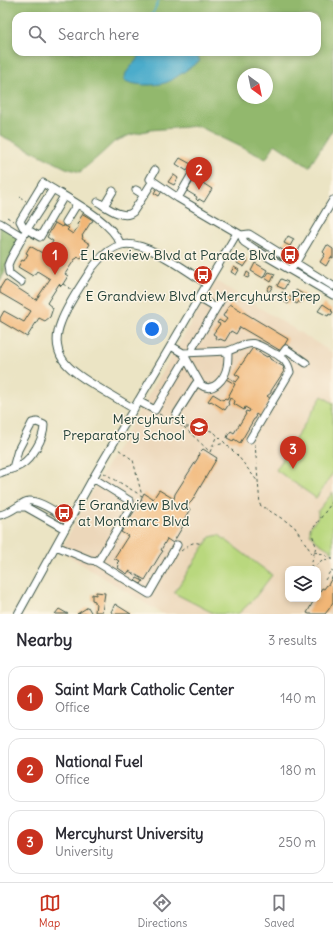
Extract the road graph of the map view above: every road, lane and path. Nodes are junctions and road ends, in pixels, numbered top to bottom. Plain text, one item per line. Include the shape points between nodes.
1 (155, 170) dead end
2 (191, 178) dead end
3 (153, 181) junction
4 (53, 189) junction
5 (136, 190) dead end
6 (113, 191) dead end
7 (144, 195) junction
8 (64, 196) junction
9 (178, 198) junction
10 (333, 200) edge
11 (77, 204) junction
12 (66, 222) dead end
13 (0, 223) edge
14 (27, 229) junction
15 (239, 234) junction
16 (23, 237) junction
17 (121, 245) junction
18 (296, 263) junction
19 (291, 271) junction
20 (21, 282) dead end
21 (63, 284) dead end
22 (207, 284) junction
23 (333, 286) edge
24 (77, 293) junction
25 (333, 296) edge
26 (199, 298) junction
27 (222, 298) dead end
28 (216, 308) junction
29 (171, 346) junction
30 (228, 351) junction
31 (192, 352) junction
32 (276, 355) junction
33 (185, 356) junction
34 (306, 363) dead end
35 (198, 381) junction
36 (138, 401) junction
37 (134, 409) junction
38 (154, 411) dead end
39 (176, 415) dead end
40 (184, 427) junction
41 (217, 434) junction
42 (252, 436) joint
43 (226, 443) junction
44 (212, 446) junction
45 (118, 449) dead end
46 (12, 468) junction
47 (0, 473) edge
48 (104, 473) dead end
49 (93, 478) junction
50 (258, 483) junction
51 (333, 501) edge
52 (18, 507) junction
53 (0, 514) edge
54 (70, 520) junction
55 (65, 529) junction
56 (201, 544) dead end
57 (56, 546) junction
58 (177, 546) dead end
59 (314, 552) junction
60 (172, 554) junction
61 (313, 555) junction
62 (333, 559) edge
63 (95, 561) junction
64 (333, 571) edge
65 (325, 580) dead end
66 (18, 614) edge

1 - 3 street via 150,179
2 - 9 street
3 - 7 street
3 - 9 street
4 - 8 street
4 - 14 street
4 - 14 street via 43,183 20,221
5 - 7 street
6 - 7 street via 101,204 126,216 133,212
8 - 11 street
8 - 14 street via 40,237
9 - 15 street
10 - 18 street
11 - 12 street
11 - 17 street via 108,226 119,238
13 - 16 street
14 - 16 street
15 - 18 street via 249,234
15 - 19 street via 244,242
15 - 22 street
16 - 20 street via 8,265 9,273
17 - 22 street via 135,245 152,250
17 - 24 street via 106,253 97,262
18 - 19 street
18 - 23 street
19 - 25 street
21 - 24 path
22 - 26 street
24 - 37 street via 65,312 58,331 57,344 62,360 77,374
26 - 28 street
26 - 29 street
27 - 28 street
28 - 31 street
29 - 33 street
29 - 36 street
30 - 31 street
30 - 32 street via 251,342
30 - 35 street via 227,368 217,385 205,388
31 - 33 street
32 - 34 street via 286,349
32 - 42 street via 286,362 290,372
33 - 35 street
33 - 36 street via 155,410
35 - 39 street
36 - 37 street
37 - 49 street
38 - 40 path
40 - 41 path via 200,427
40 - 44 path via 210,452
41 - 43 path
41 - 44 path
42 - 50 path
43 - 44 path
43 - 50 path
45 - 48 path via 133,460 142,496
46 - 46 street via 19,467 31,456 42,436 44,425 32,423
46 - 47 street
49 - 54 street
49 - 63 street via 130,501 130,508 100,558
50 - 61 path via 260,505 294,526
51 - 59 path via 312,530 316,546
52 - 53 street
52 - 54 street via 28,500 35,501
52 - 55 street via 26,507
54 - 55 street
55 - 57 street
56 - 60 path via 191,543 178,553
57 - 63 street
57 - 66 street
58 - 60 street
59 - 61 path
59 - 62 path
60 - 63 street via 149,594
61 - 62 path via 310,564 312,567 322,560
64 - 65 path via 331,570

